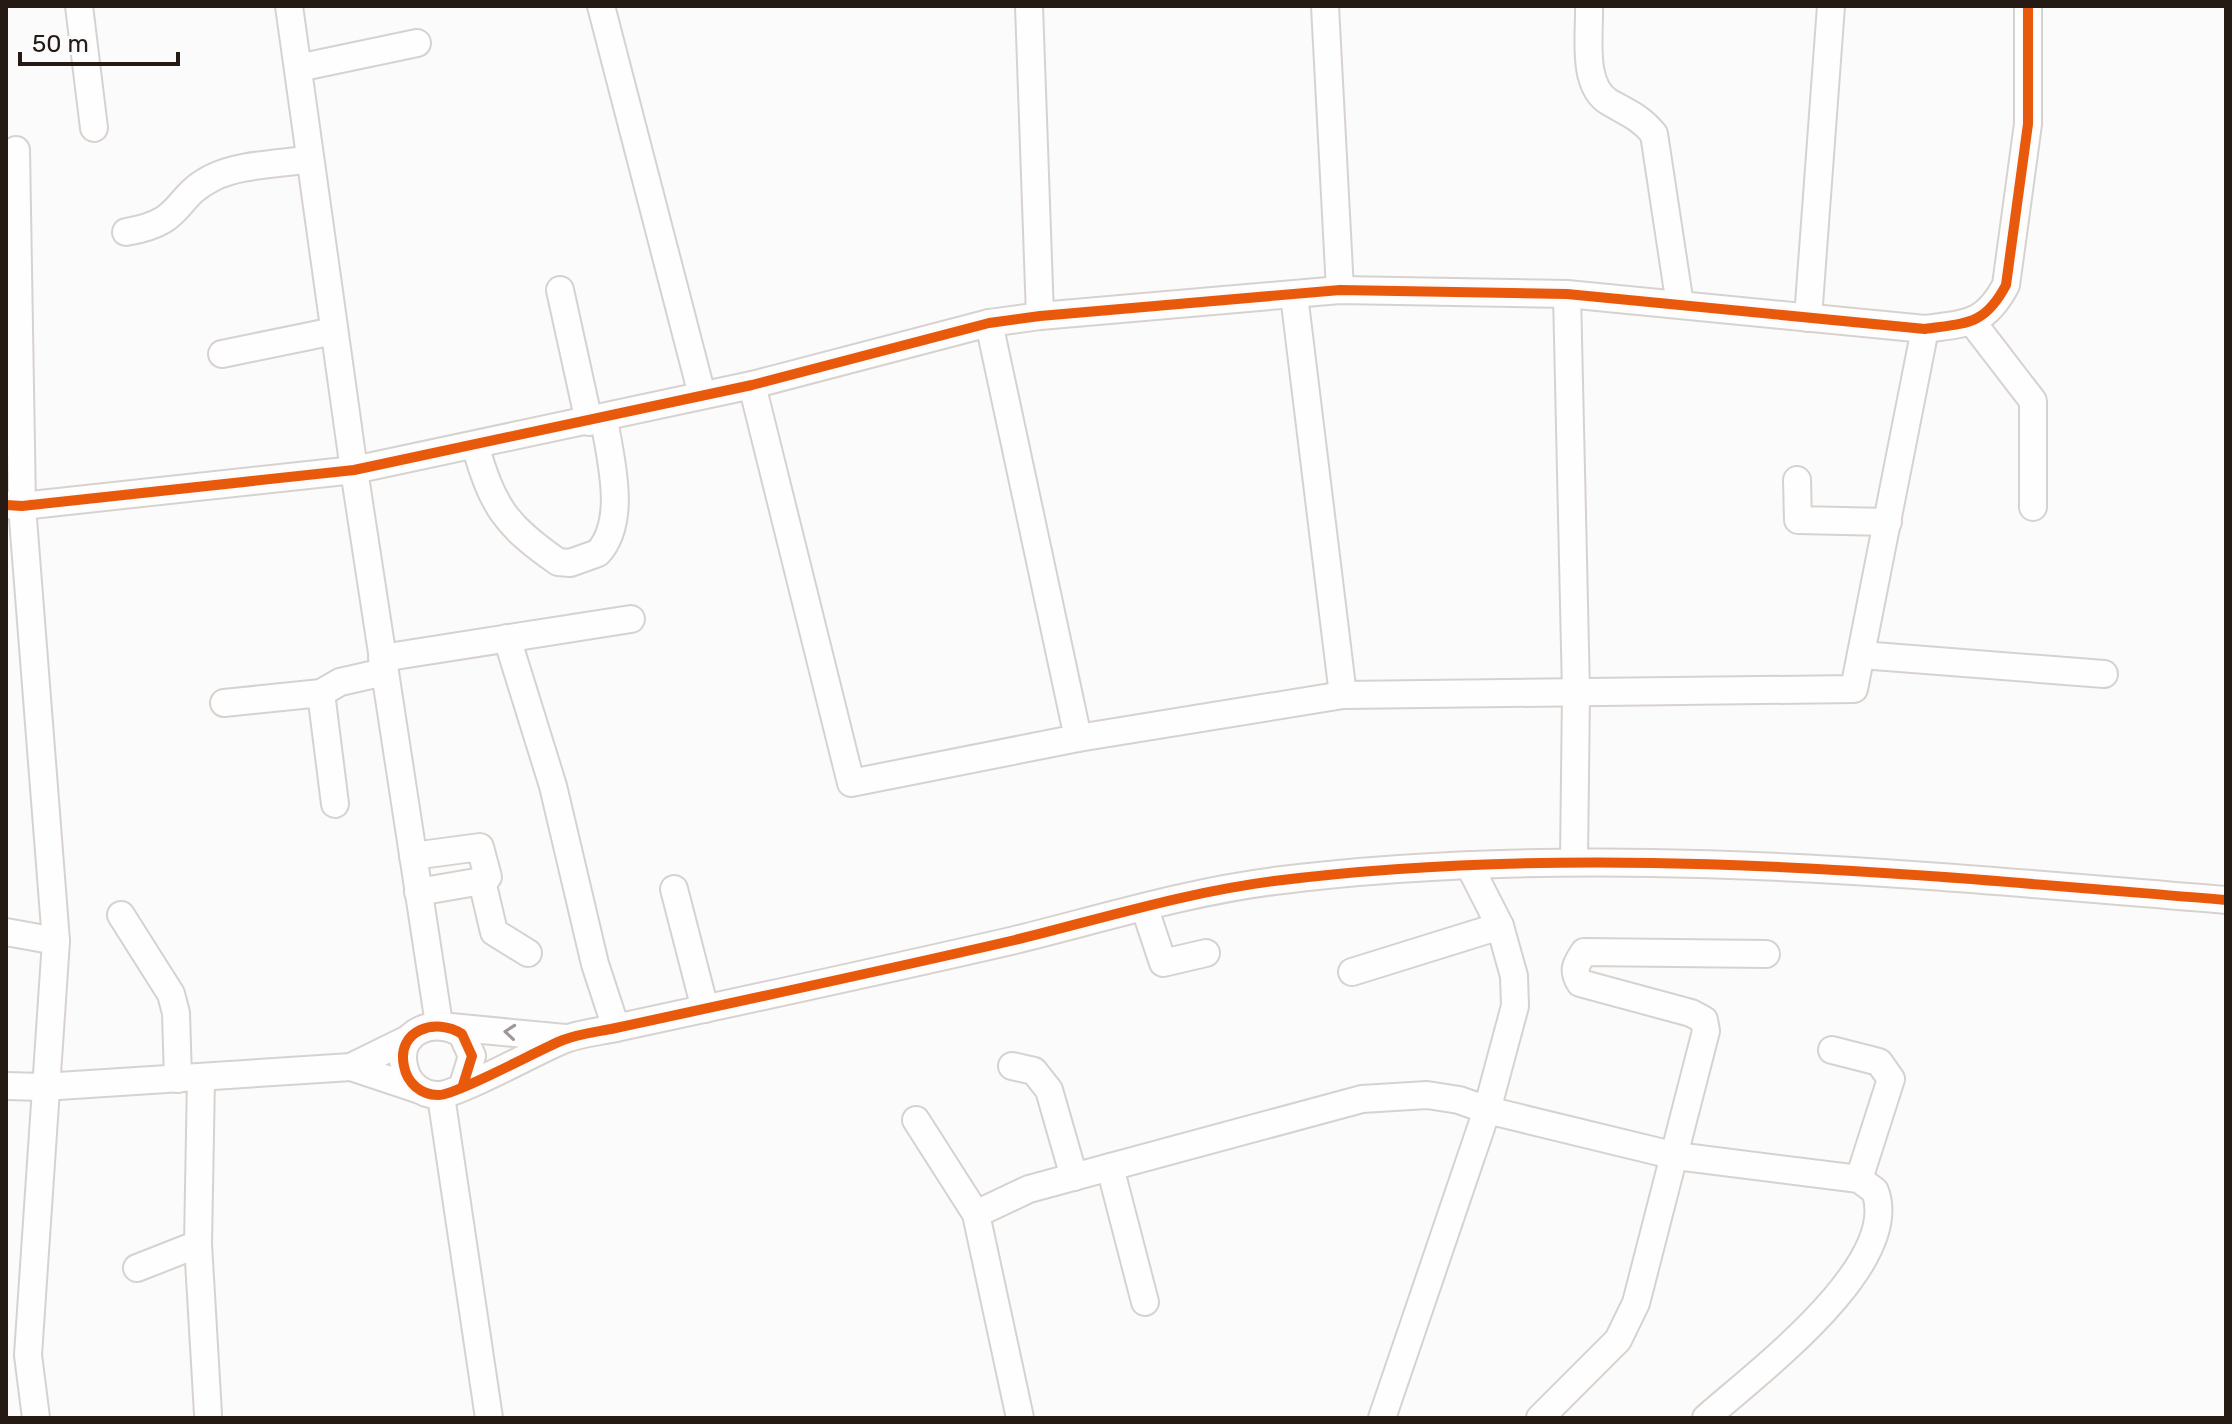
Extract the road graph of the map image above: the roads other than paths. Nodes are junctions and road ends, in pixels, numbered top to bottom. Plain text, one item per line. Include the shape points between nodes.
1 (79, 6) edge
2 (289, 6) edge
3 (601, 6) edge
4 (1029, 6) edge
5 (1325, 6) edge
6 (1589, 6) edge
7 (1831, 6) edge
8 (2028, 6) edge
9 (417, 43) dead end
10 (298, 68) junction
11 (94, 128) dead end
12 (16, 150) dead end
13 (310, 159) junction
14 (126, 232) dead end
15 (560, 290) dead end
16 (1340, 290) junction
17 (1567, 294) junction
18 (1294, 295) junction
19 (1680, 305) junction
20 (1040, 316) junction
21 (1808, 318) junction
22 (989, 323) junction
23 (1973, 323) junction
24 (1925, 329) junction
25 (334, 331) junction
26 (222, 354) dead end
27 (752, 385) junction
28 (702, 395) junction
29 (597, 420) junction
30 (475, 445) junction
31 (354, 470) junction
32 (1797, 480) dead end
33 (14, 505) edge
34 (2033, 507) dead end
35 (1888, 522) junction
36 (631, 619) dead end
37 (507, 638) junction
38 (1861, 655) junction
39 (383, 665) junction
40 (2104, 674) dead end
41 (1576, 692) junction
42 (321, 693) junction
43 (1343, 695) junction
44 (224, 703) dead end
45 (1078, 738) junction
46 (335, 804) dead end
47 (413, 856) junction
48 (1574, 860) junction
49 (1469, 865) junction
50 (482, 881) junction
51 (674, 889) dead end
52 (418, 892) junction
53 (2226, 900) edge
54 (1145, 909) junction
55 (121, 915) dead end
56 (1500, 926) junction
57 (6, 932) edge
58 (56, 941) junction
59 (528, 953) dead end
60 (1206, 953) dead end
61 (1766, 954) dead end
62 (1352, 972) dead end
63 (705, 1009) junction
64 (445, 1026) junction
65 (616, 1028) junction
66 (410, 1038) junction
67 (568, 1038) junction
68 (1832, 1050) dead end
69 (1012, 1066) dead end
70 (351, 1067) junction
71 (190, 1079) junction
72 (6, 1086) edge
73 (43, 1087) junction
74 (440, 1090) junction
75 (1487, 1110) junction
76 (916, 1120) dead end
77 (1676, 1156) junction
78 (1110, 1167) junction
79 (1074, 1177) junction
80 (1859, 1179) junction
81 (976, 1214) junction
82 (198, 1244) junction
83 (137, 1268) dead end
84 (1145, 1302) dead end
85 (17, 1353) edge
86 (208, 1414) dead end
87 (1389, 1416) edge
88 (36, 1418) edge
89 (489, 1418) edge
90 (1020, 1418) edge
91 (1540, 1418) edge
92 (1706, 1418) edge

1 - 11 street
2 - 10 street
3 - 28 street
4 - 20 street
5 - 16 street
6 - 19 street via 1591,79 1605,100 1641,117 1654,134
7 - 21 street
8 - 23 street via 2028,124 2006,285 1994,308
9 - 10 street
10 - 13 street
12 - 33 street
13 - 14 street via 219,174 166,221
13 - 25 street
15 - 29 street
16 - 17 street
16 - 18 street
17 - 19 street
17 - 41 street
18 - 20 street
18 - 43 street
19 - 21 street
20 - 22 street
21 - 24 street
22 - 27 street
22 - 45 street
23 - 24 street
23 - 34 street via 2033,401
24 - 35 street
25 - 26 street
25 - 31 street
27 - 28 street
27 - 45 street via 851,783
28 - 29 street
29 - 30 street
29 - 30 street via 612,470 611,527 598,553 570,563 558,562 502,515
30 - 31 street
31 - 33 street
31 - 39 street
32 - 35 street via 1798,520
33 - 58 street
35 - 38 street
36 - 37 street
37 - 39 street
37 - 65 street via 553,786 595,964
38 - 40 street
38 - 41 street via 1854,689
39 - 42 street
39 - 47 street
41 - 43 street
41 - 48 street
42 - 44 street
42 - 46 street
43 - 45 street
47 - 50 street via 480,847 488,877
47 - 52 street
48 - 49 street
48 - 53 street via 1799,865
49 - 54 street via 1271,882
49 - 56 street
50 - 52 street
50 - 59 street via 494,932
51 - 63 street
52 - 64 street
54 - 60 street via 1163,963
54 - 63 street
55 - 71 street via 171,994
56 - 62 street
56 - 75 street via 1514,976 1515,1006
57 - 58 street
58 - 73 street
61 - 77 street via 1584,952 1575,964 1580,983 1704,1020 1706,1031
63 - 65 street
64 - 66 street via 427,1026
67 -> 64 street
64 - 74 street via 462,1034 472,1056 471,1068
65 - 67 street
66 - 70 street
66 - 74 street via 402,1061 405,1073
67 - 74 street
68 - 80 street via 1879,1062 1891,1079
69 - 79 street via 1034,1071 1049,1090
70 - 71 street
70 - 74 street
71 - 73 street
71 - 82 street
72 - 73 street
73 - 85 street
74 - 89 street
75 - 77 street
75 - 78 street via 1427,1095 1362,1099
75 - 87 street
76 - 81 street
77 - 80 street
77 - 91 street via 1636,1303 1618,1340
78 - 79 street
78 - 84 street
79 - 81 street via 1029,1189
80 - 92 street via 1875,1191 1879,1216 1846,1287
81 - 90 street
82 - 83 street
82 - 86 street
85 - 88 street

